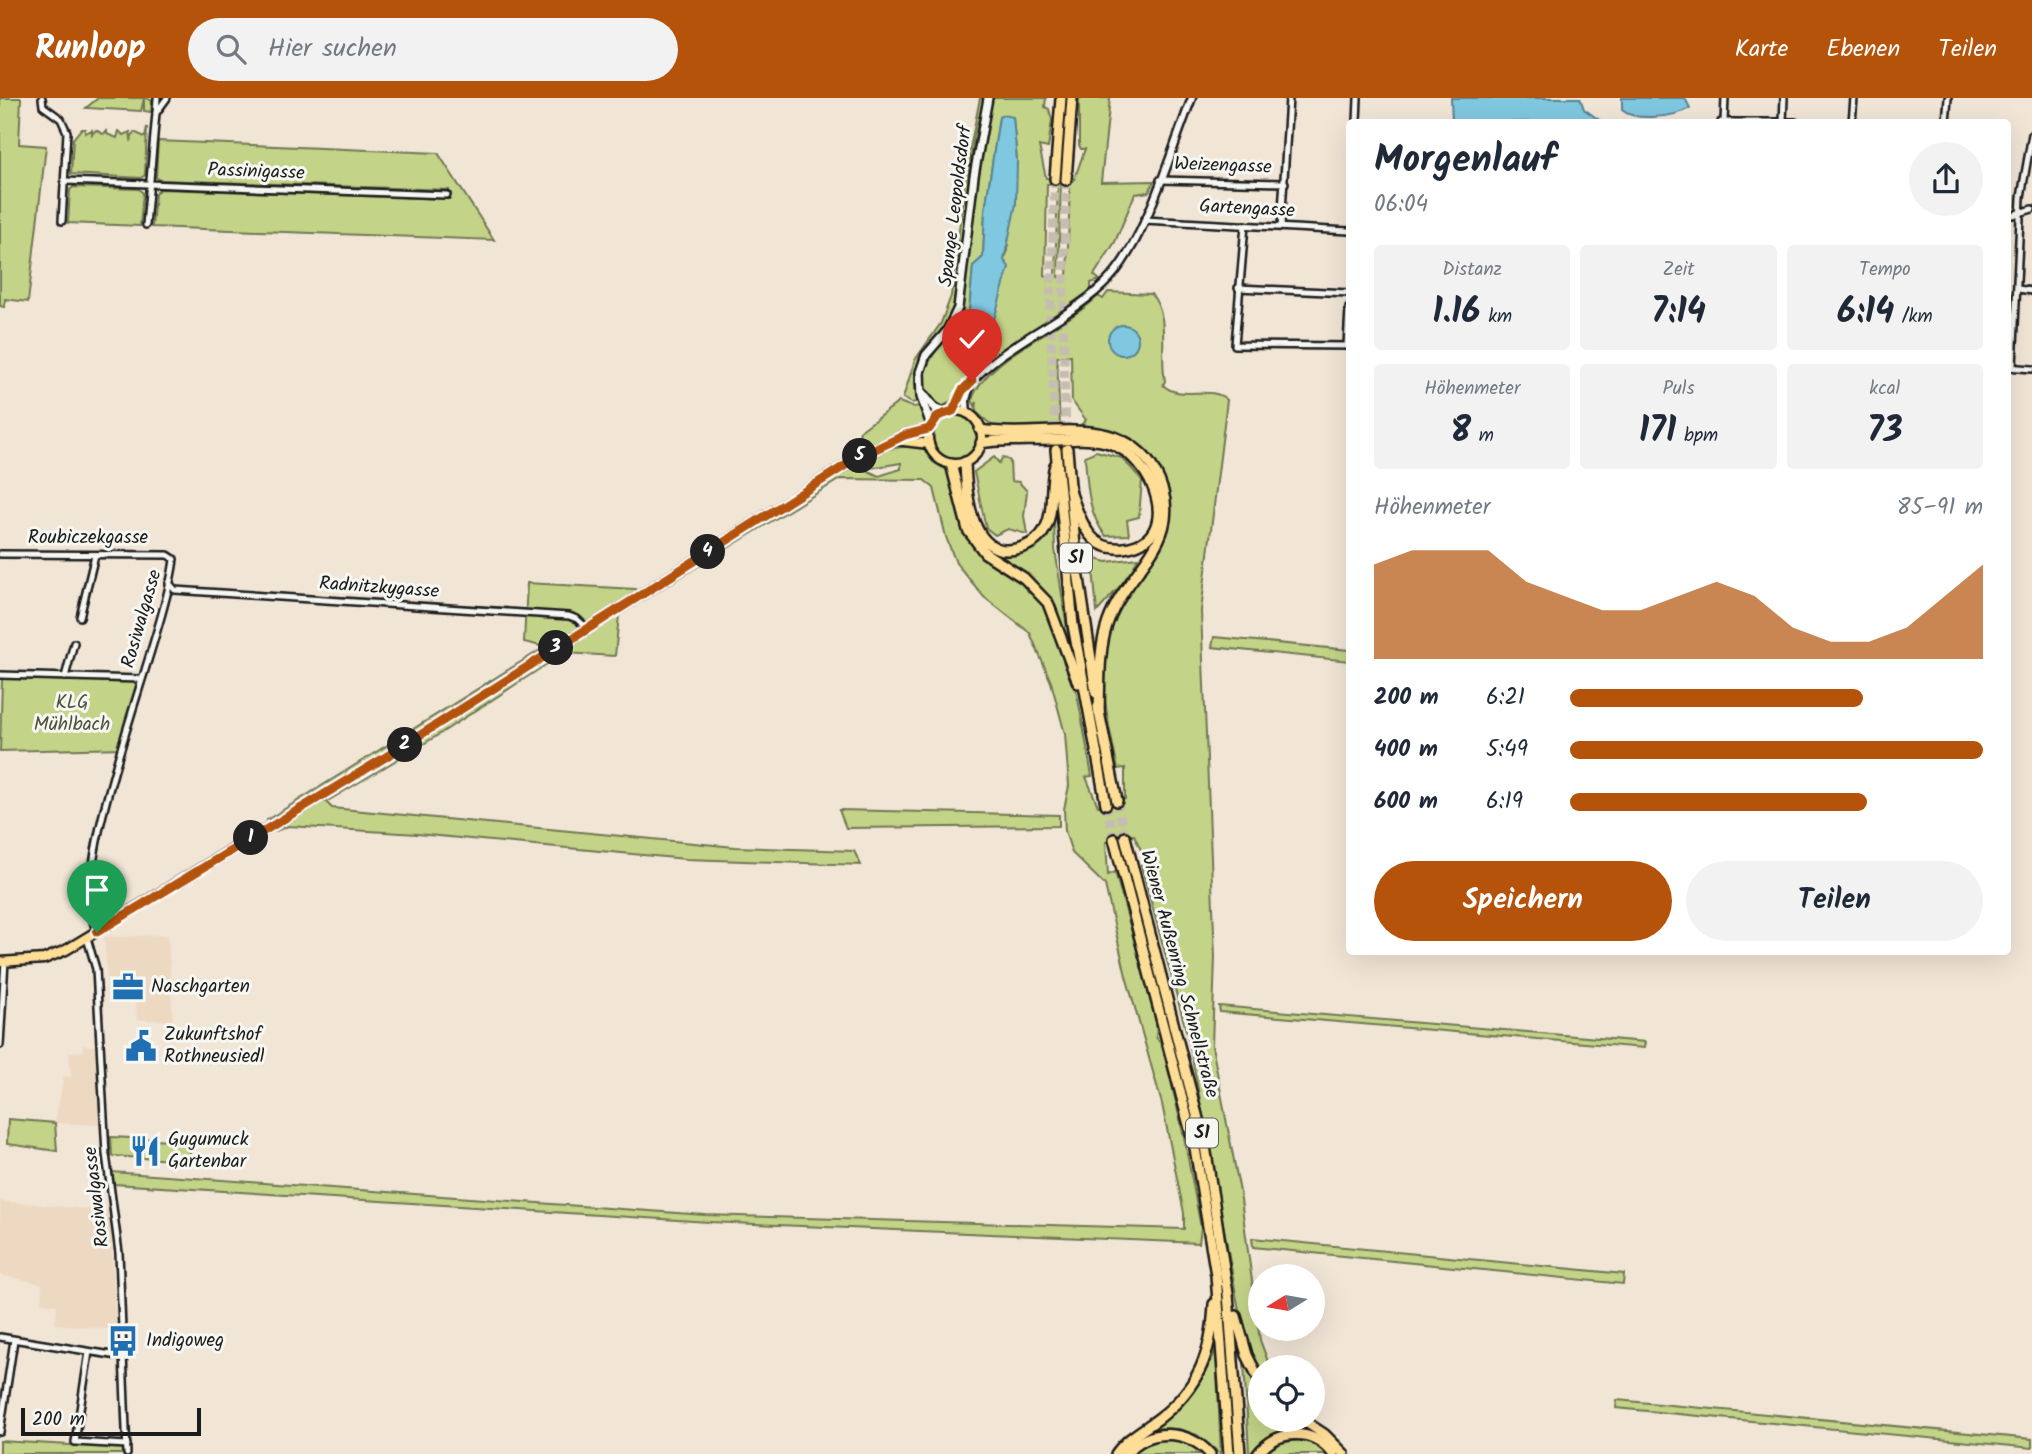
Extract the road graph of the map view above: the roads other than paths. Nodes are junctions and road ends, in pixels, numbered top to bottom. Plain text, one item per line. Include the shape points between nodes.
1 (42, 98) edge
2 (157, 98) edge
3 (167, 98) edge
4 (988, 98) edge
5 (1061, 98) edge
6 (1072, 98) edge
7 (1192, 98) edge
8 (1289, 98) edge
9 (1358, 98) edge
10 (1725, 98) edge
11 (1784, 98) edge
12 (1854, 98) edge
13 (1948, 98) edge
14 (156, 113) junction
15 (1357, 119) edge
16 (1723, 119) edge
17 (1783, 119) edge
18 (1852, 119) edge
19 (1946, 119) edge
20 (2032, 134) edge
21 (1055, 179) tunnel mouth
22 (1066, 180) tunnel mouth
23 (1160, 180) junction
24 (65, 181) junction
25 (1285, 183) junction
26 (149, 184) junction
27 (447, 195) dead end
28 (2032, 209) edge
29 (2021, 212) junction
30 (2011, 214) edge
31 (1144, 220) junction
32 (62, 221) dead end
33 (146, 225) dead end
34 (1245, 225) junction
35 (1281, 226) junction
36 (1346, 231) edge
37 (1238, 288) junction
38 (2018, 289) junction
39 (2032, 291) edge
40 (1346, 293) edge
41 (1346, 346) edge
42 (2011, 357) edge
43 (2011, 367) edge
44 (2032, 369) edge
45 (972, 381) junction
46 (921, 391) junction
47 (948, 412) junction
48 (967, 414) junction
49 (930, 427) junction
50 (980, 430) junction
51 (895, 440) junction
52 (981, 443) junction
53 (929, 444) junction
54 (1067, 449) tunnel mouth
55 (965, 462) junction
56 (951, 464) junction
57 (1070, 491) junction
58 (0, 554) edge
59 (95, 555) junction
60 (174, 559) joint
61 (169, 583) junction
62 (80, 617) dead end
63 (587, 628) junction
64 (74, 643) dead end
65 (0, 675) edge
66 (65, 677) junction
67 (141, 679) junction
68 (1099, 713) junction
69 (1089, 718) junction
70 (1117, 801) tunnel mouth
71 (1106, 804) tunnel mouth
72 (1125, 837) tunnel mouth
73 (1114, 839) tunnel mouth
74 (97, 932) junction
75 (86, 938) junction
76 (3, 964) edge
77 (0, 1045) edge
78 (1216, 1275) junction
79 (1228, 1294) junction
80 (0, 1337) edge
81 (14, 1340) junction
82 (89, 1352) junction
83 (124, 1357) junction
84 (1248, 1357) edge
85 (0, 1432) edge
86 (1321, 1432) edge
87 (127, 1446) junction
88 (127, 1454) edge
89 (1116, 1454) edge
90 (1126, 1454) edge
91 (1210, 1454) edge
92 (1229, 1454) edge
93 (1240, 1454) edge
94 (1258, 1454) edge
95 (1334, 1454) edge
96 (1344, 1454) edge

1 - 24 street via 43,106 61,119 66,130
2 - 14 street
3 - 14 street
4 - 46 main road, Spange Leopoldsdorf via 958,308 947,331 922,362
5 - 21 highway
6 - 22 highway
7 - 23 street
8 - 25 street
9 - 15 street
10 - 16 street
11 - 17 street
12 - 18 street
13 - 19 street
14 - 26 street
20 - 29 street
23 - 25 street, Weizengasse
23 - 31 street
24 - 26 street, Passinigasse
24 - 32 street
25 - 35 street
26 - 27 street, Passinigasse
26 - 33 street
28 - 29 street
29 - 30 street
29 - 38 street
31 - 34 street, Gartengasse
31 - 45 street via 1125,258 1099,289
34 - 35 street, Gartengasse
34 - 37 street
35 - 36 street, Gartengasse
37 - 40 street
37 - 41 street via 1235,345
38 - 39 street
38 - 42 street
43 - 44 street
45 - 47 street
45 - 48 street
46 - 47 main road via 934,407
46 - 49 main road, Spange Leopoldsdorf
47 - 48 main road
47 - 49 main road
48 - 50 main road
49 - 51 main road
49 - 53 main road
50 - 52 main road
50 - 68 highway via 1109,436 1138,450 1160,481 1166,508 1164,531 1107,624
51 - 53 main road
51 - 63 main road via 857,458
52 - 55 main road
52 - 57 highway via 1092,440 1120,447 1145,469 1154,484 1158,515 1154,528 1132,546 1109,548 1090,536
53 - 56 main road via 937,458
54 - 57 highway, S1
55 - 56 main road
55 - 69 highway, S1 via 975,527 990,544 1014,550 1036,540 1044,530 1056,455 1073,625
56 - 69 highway via 974,541 1038,589 1048,603
57 - 68 highway, S1
58 - 59 street, Roubiczekgasse
59 - 60 street, Roubiczekgasse via 168,555
59 - 62 street
60 - 61 street, Rosiwalgasse
61 - 63 street, Radnitzkygasse via 175,590 569,616
61 - 67 street, Rosiwalgasse via 161,623
63 - 74 main road
64 - 66 street
65 - 66 street
66 - 67 street
67 - 74 street, Rosiwalgasse via 110,790 90,886 90,912
68 - 70 highway, S1
69 - 71 highway, S1
72 - 79 highway, Wiener Außenring Schnellstraße / S1 via 1205,1146
73 - 78 highway, Wiener Außenring Schnellstraße / S1 via 1195,1148
74 - 75 main road
75 - 76 main road via 48,958
75 - 83 street, Rosiwalgasse via 96,969
76 - 77 street
78 - 89 highway via 1211,1343 1200,1372 1177,1404
78 - 92 highway, Wiener Außenring Schnellstraße / S1
79 - 84 highway
79 - 93 highway, Wiener Außenring Schnellstraße / S1
80 - 81 street
81 - 82 street
81 - 85 street
82 - 83 street
82 - 87 street via 75,1442
83 - 87 street, Rosiwalgasse
86 - 96 highway
87 - 88 street, Rosiwalgasse
90 - 91 highway via 1141,1441 1166,1434 1186,1437
94 - 95 highway via 1273,1440 1293,1434 1312,1437

